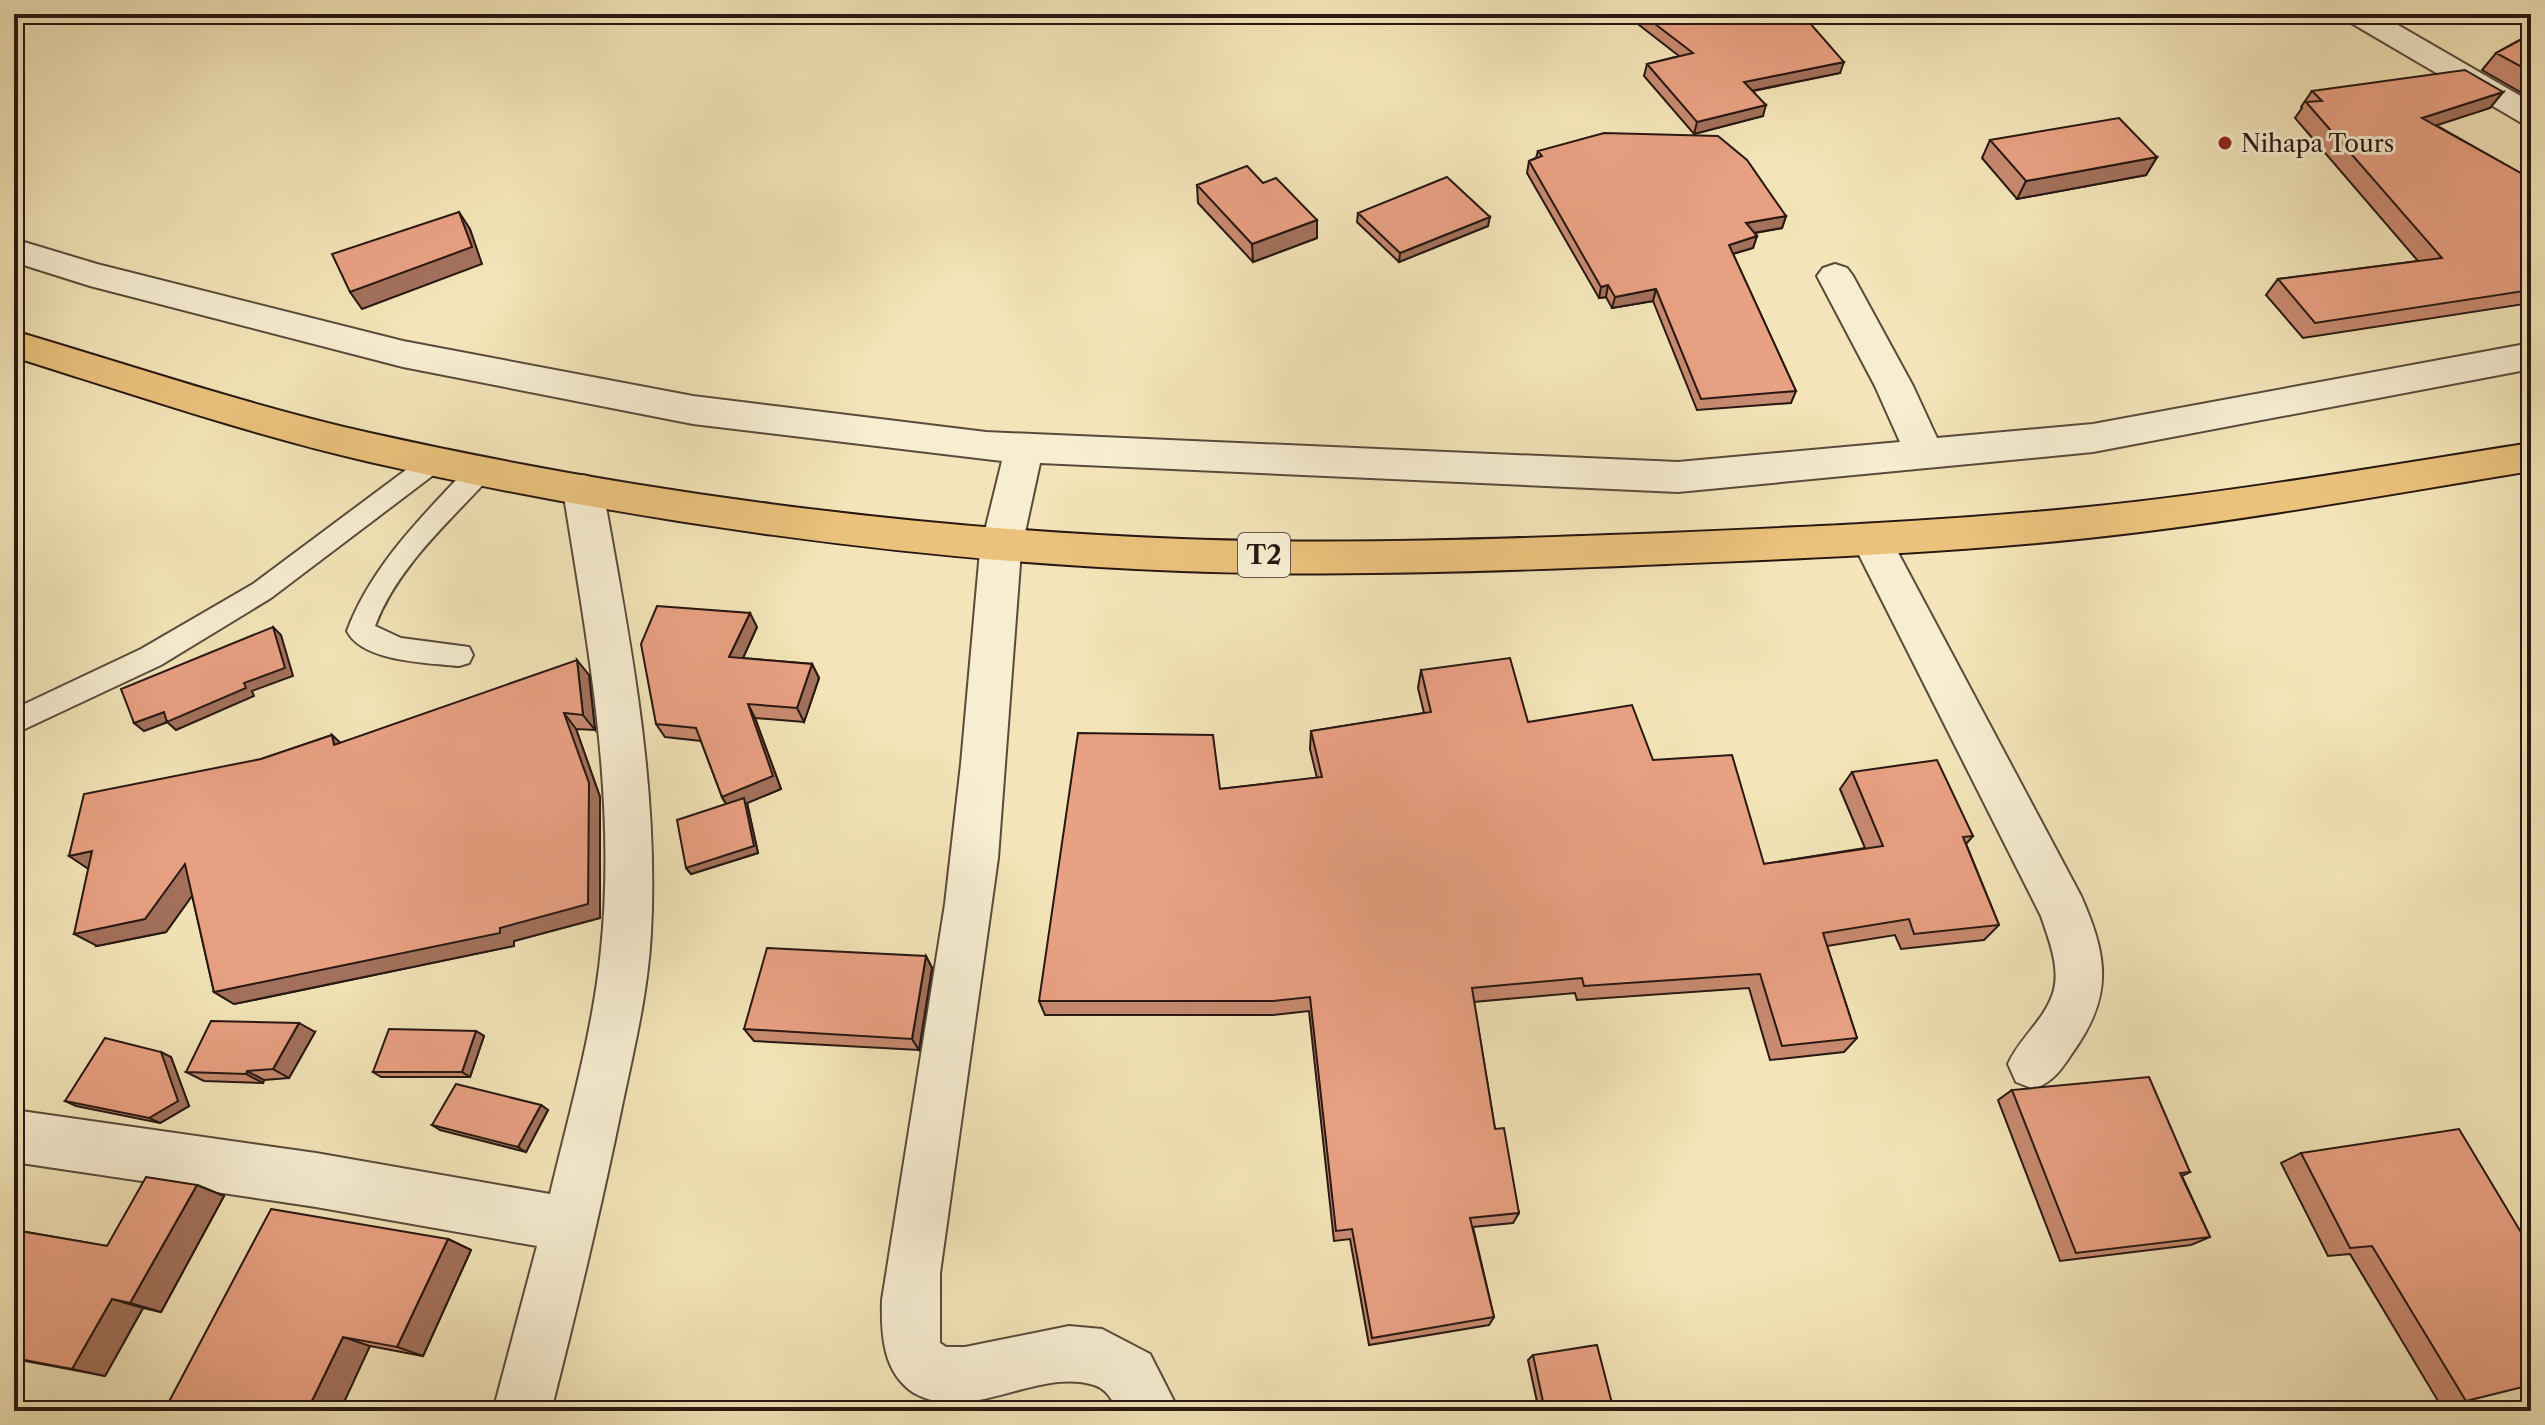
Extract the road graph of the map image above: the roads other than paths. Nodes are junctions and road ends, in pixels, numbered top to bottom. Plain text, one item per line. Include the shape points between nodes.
1 (2088, 14) edge
2 (2114, 14) edge
3 (2357, 14) edge
4 (2531, 115) edge
5 (14, 250) edge
6 (1835, 276) dead end
7 (14, 344) edge
8 (2531, 356) edge
9 (1025, 447) junction
10 (1925, 454) junction
11 (2531, 457) edge
12 (435, 461) junction
13 (481, 470) junction
14 (583, 490) junction
15 (1002, 541) junction
16 (1872, 541) junction
17 (459, 655) dead end
18 (14, 722) edge
19 (2034, 1064) dead end
20 (14, 1136) edge
21 (571, 1225) junction
22 (522, 1411) edge
23 (1150, 1411) edge

1 - 2 street
3 - 4 street
5 - 9 street via 403,354 693,410
6 - 10 street
7 - 12 highway, T2 via 267,422
8 - 10 street via 2093,438
9 - 10 street via 1678,477
9 - 15 street
11 - 16 highway, T2 via 2148,516
12 - 13 highway, T2
12 - 18 lane via 262,591 151,657
13 - 14 highway, T2
13 - 17 lane via 382,583 366,608 360,631 397,649
14 - 15 highway, T2
14 - 21 street via 620,726 629,845 620,995
15 - 16 highway, T2 via 1192,555 1363,556
15 - 23 street via 979,813 909,1338 922,1368 943,1377 982,1373 1048,1355 1109,1361 1136,1383
16 - 19 street via 2064,912 2075,943 2081,988 2072,1014
20 - 21 street via 316,1180
21 - 22 street

